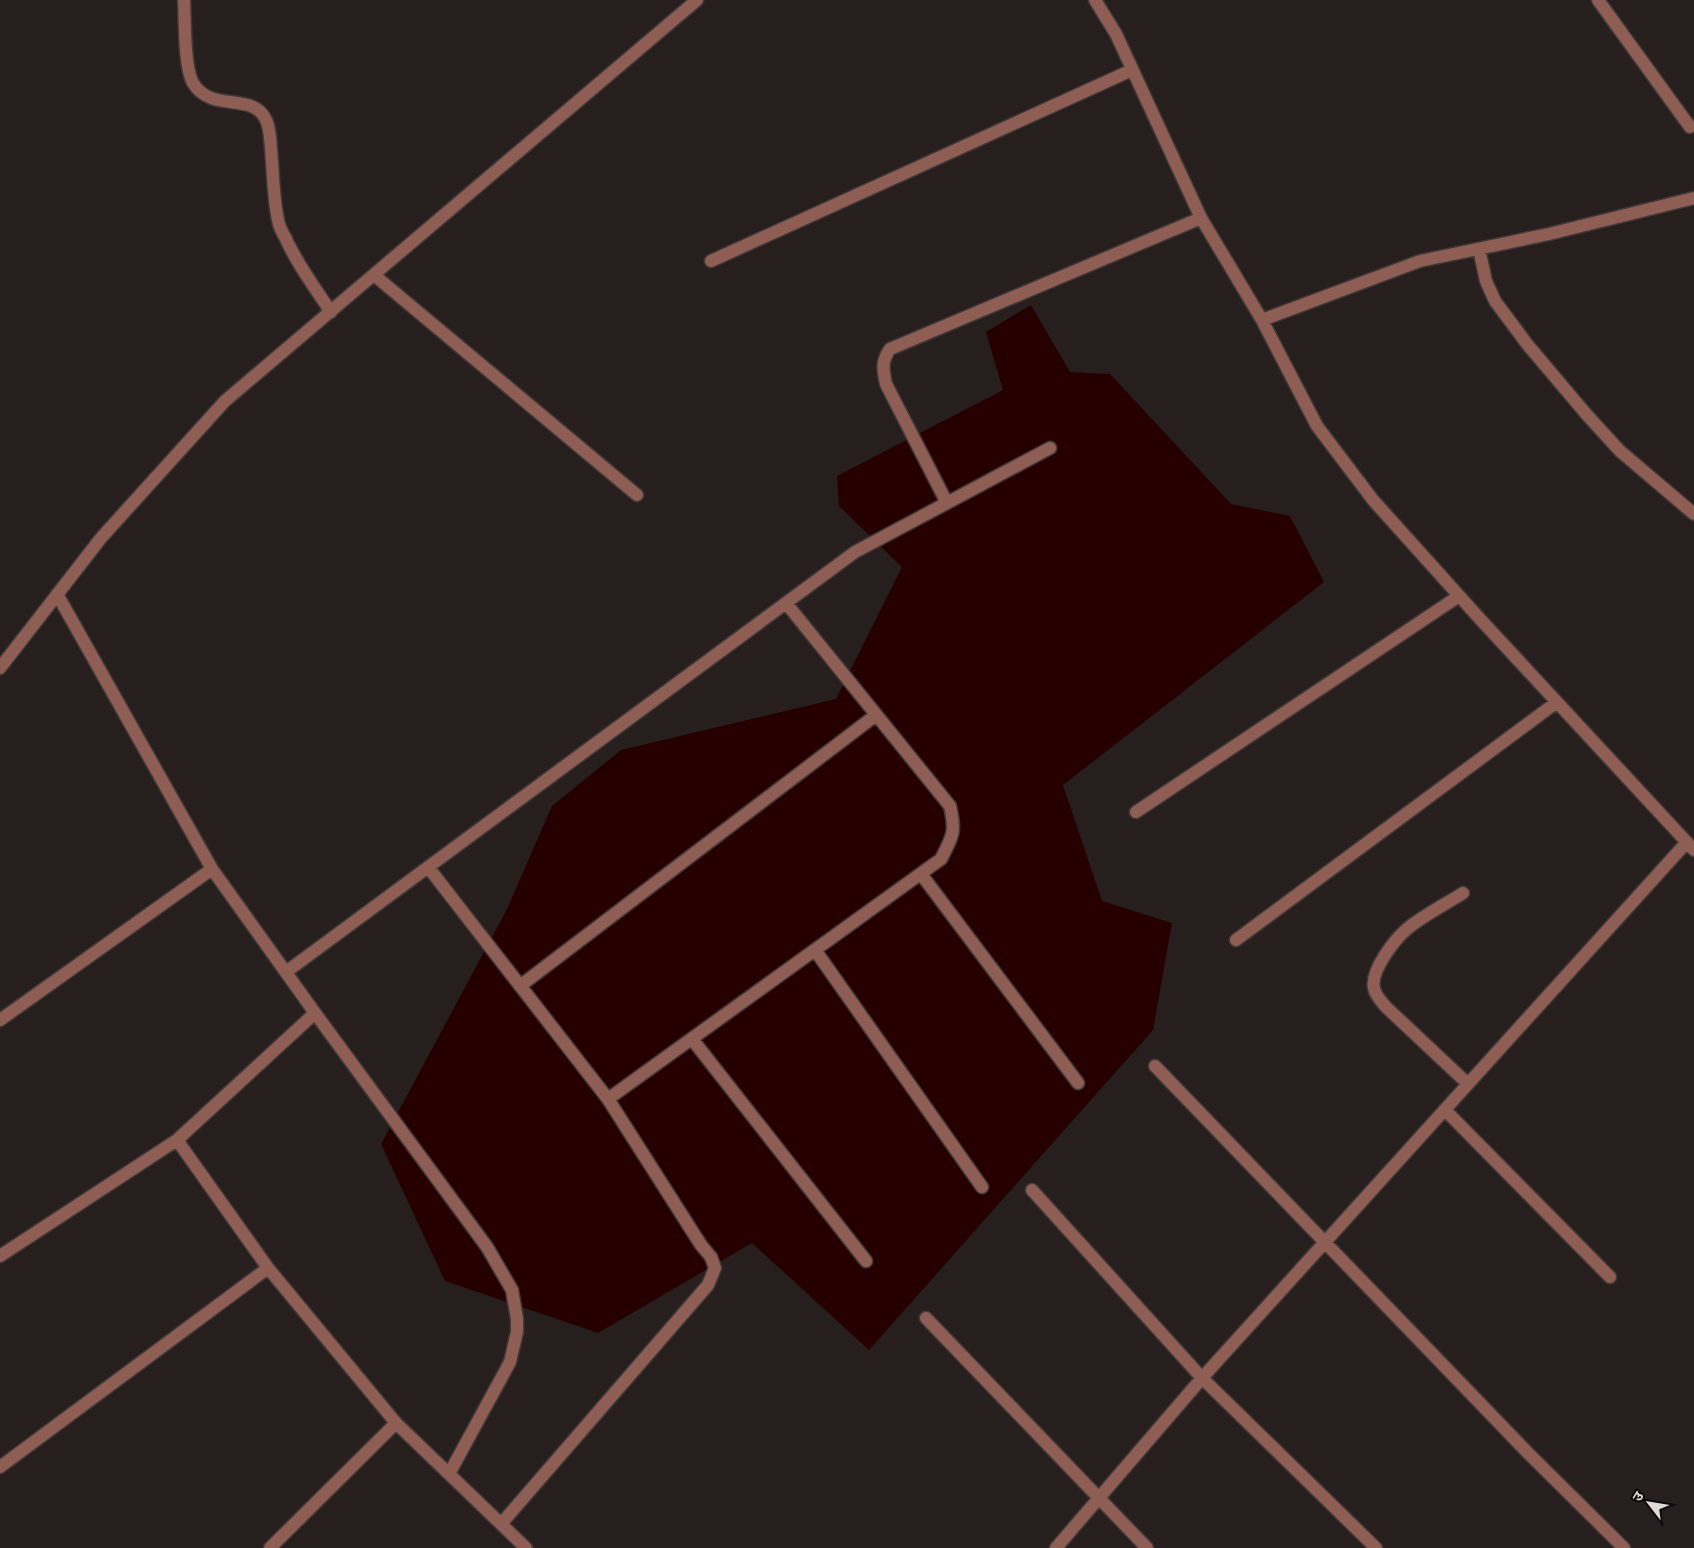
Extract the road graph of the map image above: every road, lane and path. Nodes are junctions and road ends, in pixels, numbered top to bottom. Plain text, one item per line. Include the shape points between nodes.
1 (184, 0) edge
2 (1095, 0) edge
3 (1598, 0) edge
4 (691, 2) edge
5 (1132, 70) junction
6 (1690, 127) dead end
7 (1694, 198) edge
8 (1201, 218) junction
9 (1479, 249) junction
10 (711, 261) dead end
11 (374, 275) junction
12 (331, 312) junction
13 (1262, 320) junction
14 (1050, 448) dead end
15 (637, 496) dead end
16 (947, 503) junction
17 (1694, 514) edge
18 (57, 594) junction
19 (1459, 596) junction
20 (786, 603) junction
21 (0, 668) edge
22 (1557, 702) junction
23 (876, 715) junction
24 (1136, 812) dead end
25 (1691, 846) edge
26 (428, 867) junction
27 (212, 869) junction
28 (920, 874) junction
29 (1463, 893) dead end
30 (1236, 940) dead end
31 (815, 950) junction
32 (286, 972) junction
33 (520, 986) junction
34 (315, 1013) junction
35 (0, 1020) edge
36 (692, 1038) junction
37 (1155, 1066) dead end
38 (1078, 1083) dead end
39 (1468, 1084) junction
40 (608, 1099) junction
41 (1445, 1110) junction
42 (177, 1140) junction
43 (982, 1188) dead end
44 (1032, 1190) dead end
45 (1325, 1243) junction
46 (0, 1256) edge
47 (866, 1262) dead end
48 (268, 1268) junction
49 (1610, 1277) dead end
50 (926, 1318) dead end
51 (1202, 1378) junction
52 (396, 1423) junction
53 (0, 1468) edge
54 (449, 1474) junction
55 (1098, 1499) junction
56 (501, 1524) junction
57 (270, 1548) edge
58 (526, 1548) edge
59 (1056, 1548) edge
60 (1147, 1548) edge
61 (1376, 1548) edge
62 (1624, 1548) edge

1 - 12 street via 192,83 213,100 247,104 265,118 278,221 291,250
2 - 5 street via 1116,34
3 - 6 street
4 - 11 street
5 - 8 street
5 - 10 street
7 - 9 street
8 - 13 street
8 - 16 street via 890,350 882,366 886,384
9 - 13 street via 1420,261
9 - 17 street via 1486,281 1495,301 1527,344 1620,451
11 - 12 street
11 - 15 street
12 - 18 street via 225,402 101,538
13 - 19 street via 1317,426 1373,500
14 - 16 street
16 - 20 street via 855,552
18 - 21 street
18 - 27 street
19 - 22 street
19 - 24 street
20 - 23 street
20 - 26 street
22 - 25 street
22 - 30 street
23 - 28 street via 950,806 954,824 952,838 941,859
23 - 33 street
25 - 39 street
26 - 32 street
26 - 33 street
27 - 32 street
27 - 35 street
28 - 31 street
28 - 38 street
29 - 39 street via 1408,929 1388,951 1376,971 1373,986 1386,1007
31 - 36 street
31 - 43 street
32 - 34 street
33 - 40 street
34 - 42 street
34 - 54 street via 487,1247 512,1290 517,1326 510,1362
36 - 40 street
36 - 47 street
37 - 45 street
39 - 41 street
40 - 56 street via 711,1257 715,1268 708,1285
41 - 45 street
41 - 49 street
42 - 46 street
42 - 48 street
44 - 51 street
45 - 51 street
45 - 62 street
48 - 52 street
48 - 53 street
50 - 55 street
51 - 55 street
51 - 61 street
52 - 54 street
52 - 57 street
54 - 56 street
55 - 59 street
55 - 60 street
56 - 58 street

